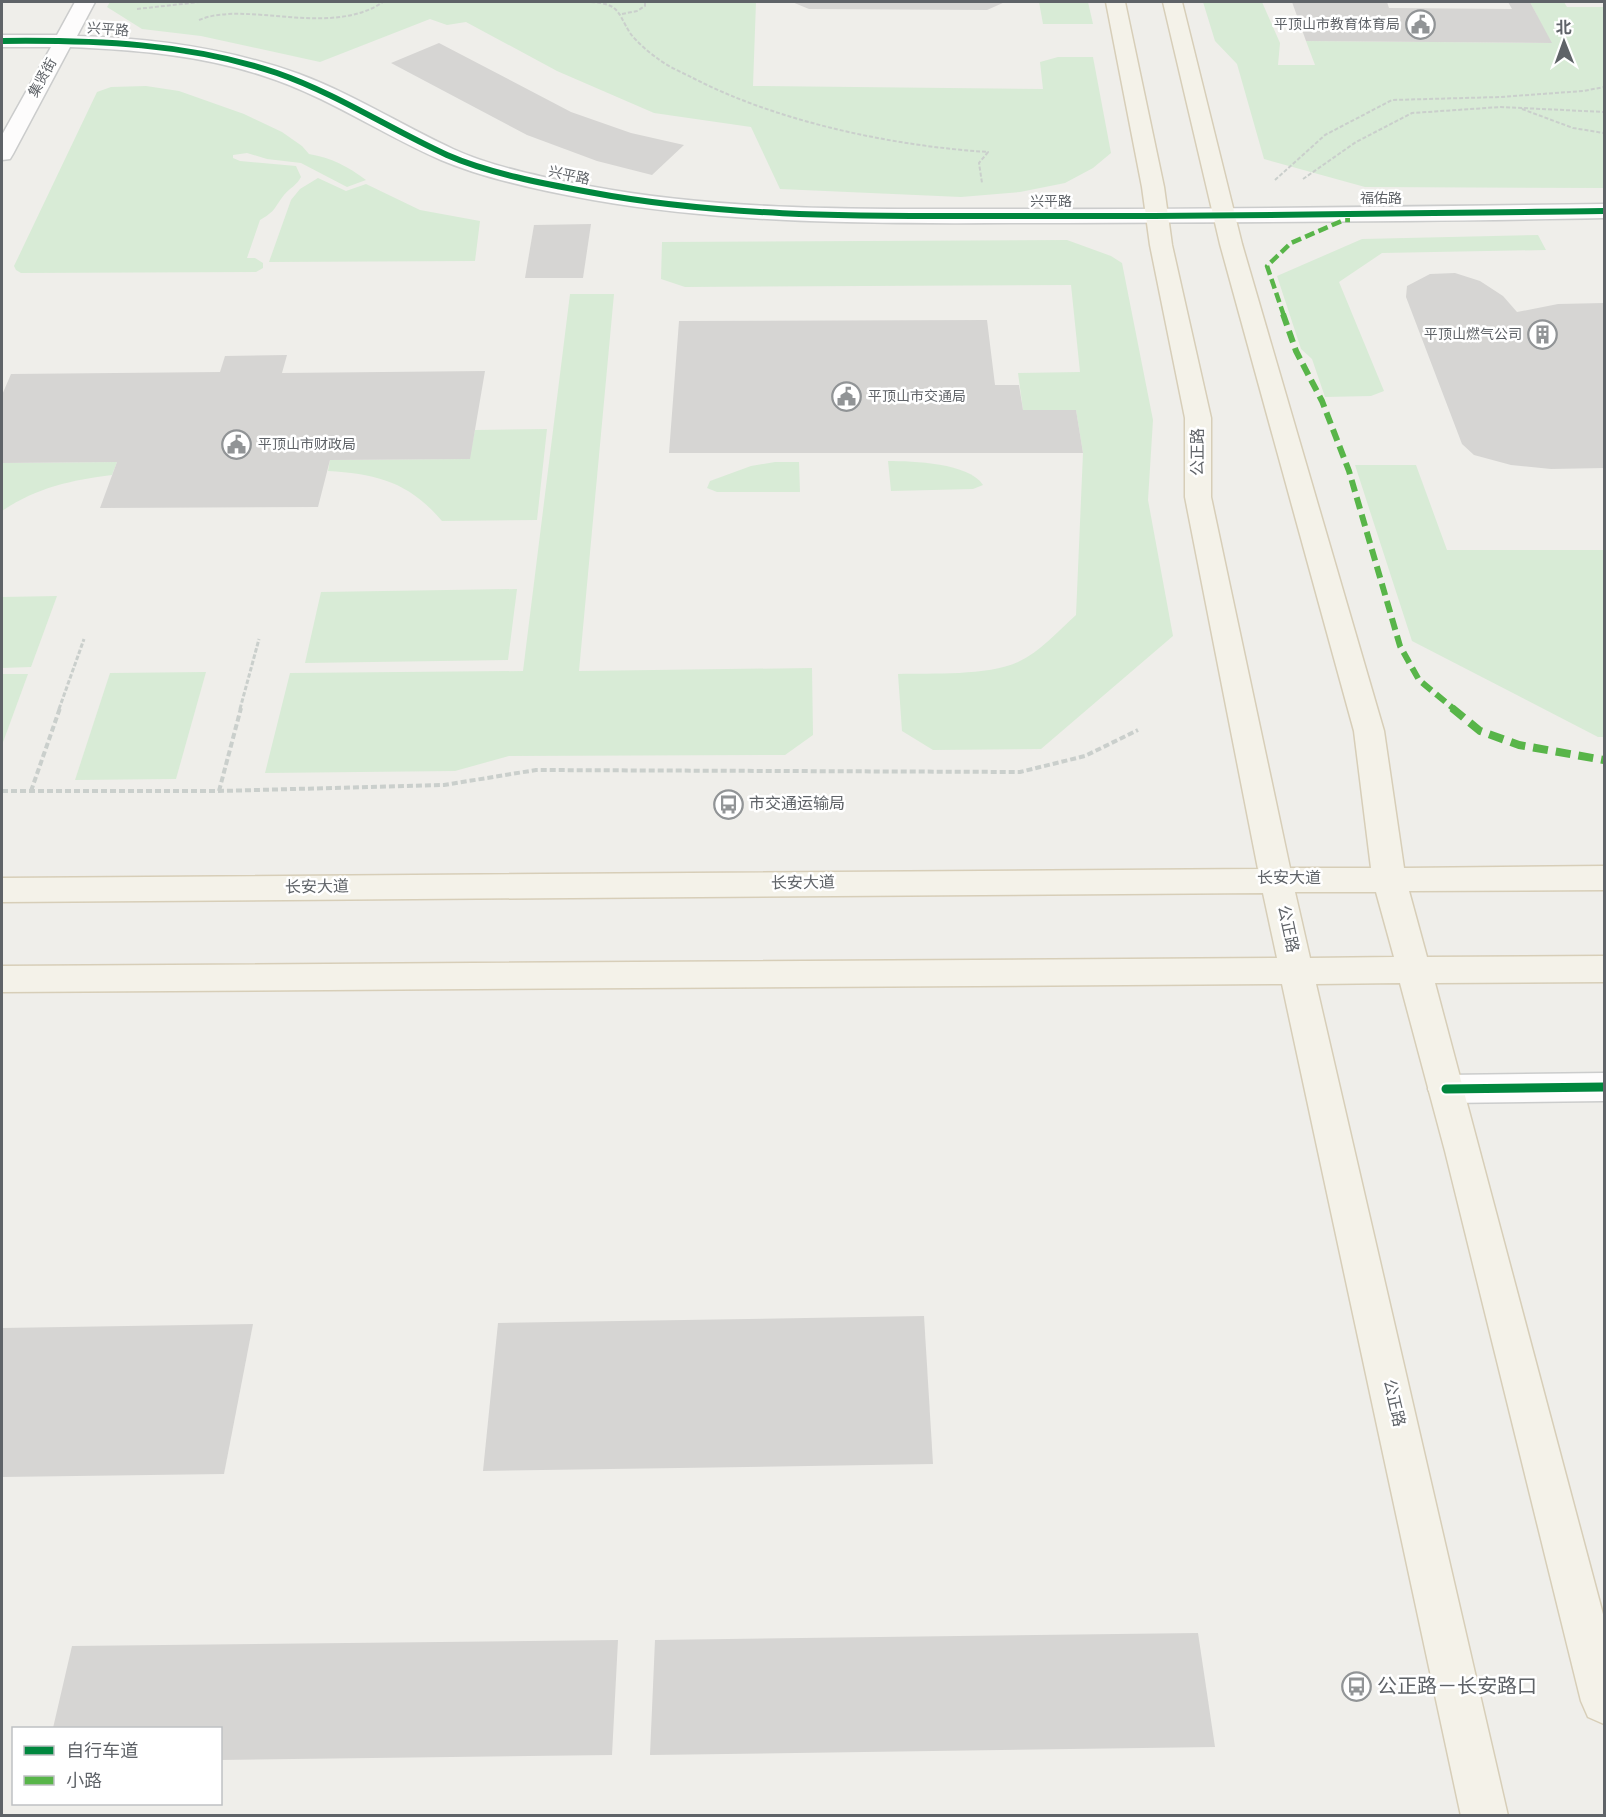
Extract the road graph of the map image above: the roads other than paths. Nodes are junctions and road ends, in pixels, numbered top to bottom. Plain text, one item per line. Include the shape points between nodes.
1 (1115, 2) edge
2 (1172, 2) edge
3 (82, 7) edge
4 (64, 40) junction
5 (2, 41) edge
6 (2, 154) edge
7 (1605, 211) edge
8 (1224, 214) junction
9 (1157, 215) junction
10 (1389, 878) junction
11 (1605, 878) edge
12 (1276, 879) junction
13 (2, 890) edge
14 (1605, 969) edge
15 (1297, 970) junction
16 (1414, 970) junction
17 (2, 979) edge
18 (1605, 1087) edge
19 (1446, 1089) junction
20 (1605, 1701) edge
21 (1485, 1815) edge

1 - 9 main road, 公正路
2 - 8 main road
3 - 4 street, 集贤街
4 - 5 street, 兴平路
4 - 6 street, 集贤街
4 - 9 street, 兴平路 via 158,47 272,72 303,83 450,156 587,194 647,203 817,216
7 - 8 street, 福佑路
8 - 9 street, 福佑路
8 - 10 main road via 1369,731
9 - 12 main road, 公正路 via 1198,418 1198,497
10 - 11 main road, 长安大道
10 - 12 main road, 长安大道
10 - 16 main road
12 - 13 main road, 长安大道
12 - 15 main road, 公正路
14 - 16 main road
15 - 16 main road
15 - 17 main road
15 - 21 main road, 公正路
16 - 19 main road
18 - 19 street
19 - 20 main road

